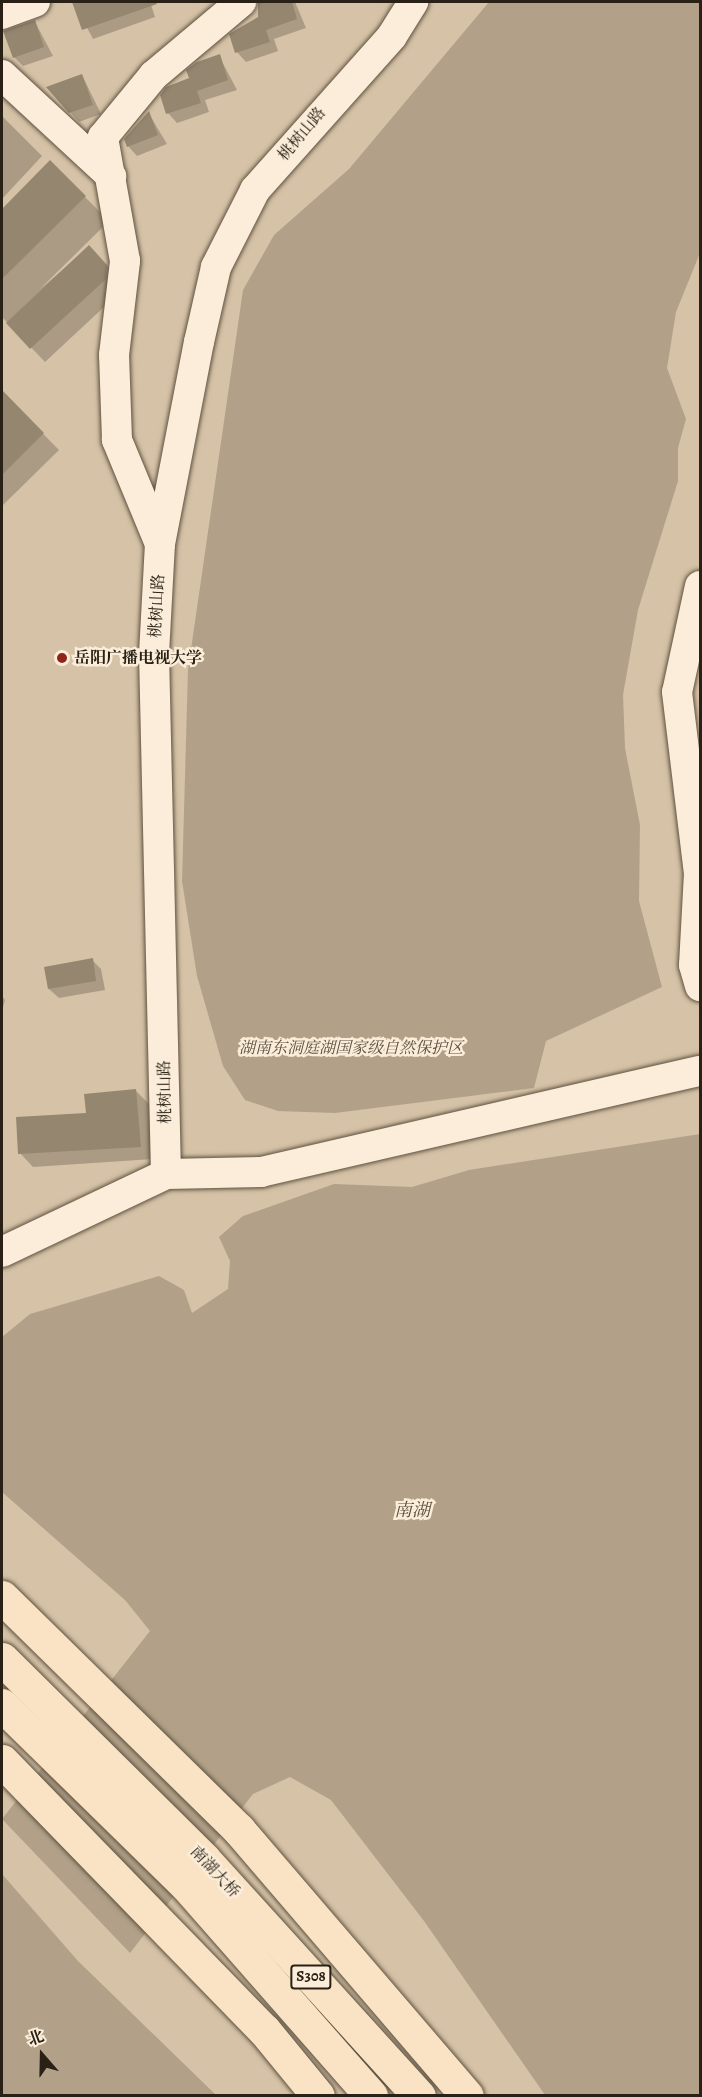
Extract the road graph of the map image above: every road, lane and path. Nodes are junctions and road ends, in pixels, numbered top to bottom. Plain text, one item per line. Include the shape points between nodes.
1 (35, 2) edge
2 (241, 2) edge
3 (413, 2) edge
4 (2, 14) edge
5 (2, 75) edge
6 (111, 176) junction
7 (160, 544) junction
8 (700, 586) edge
9 (700, 986) edge
10 (695, 1073) edge
11 (166, 1174) junction
12 (2, 1252) edge
13 (2, 1596) edge
14 (2, 1659) edge
15 (2, 1706) edge
16 (2, 1761) edge
17 (318, 2096) edge
18 (371, 2096) edge
19 (419, 2096) edge
20 (467, 2096) edge

1 - 4 street
2 - 6 street via 154,75 103,137
3 - 7 street, 桃树山路 via 392,36 255,190 216,267
5 - 6 street
6 - 7 street via 125,261 114,355 117,440
7 - 11 street, 桃树山路 via 154,654
8 - 9 street via 677,692 699,873 694,966
10 - 11 street via 261,1172
11 - 12 street
13 - 20 main road via 239,1830
14 - 19 main road, 南湖大桥 / S308 via 204,1859
15 - 18 main road, 南湖大桥 / S308 via 185,1884
16 - 17 main road via 264,2030

